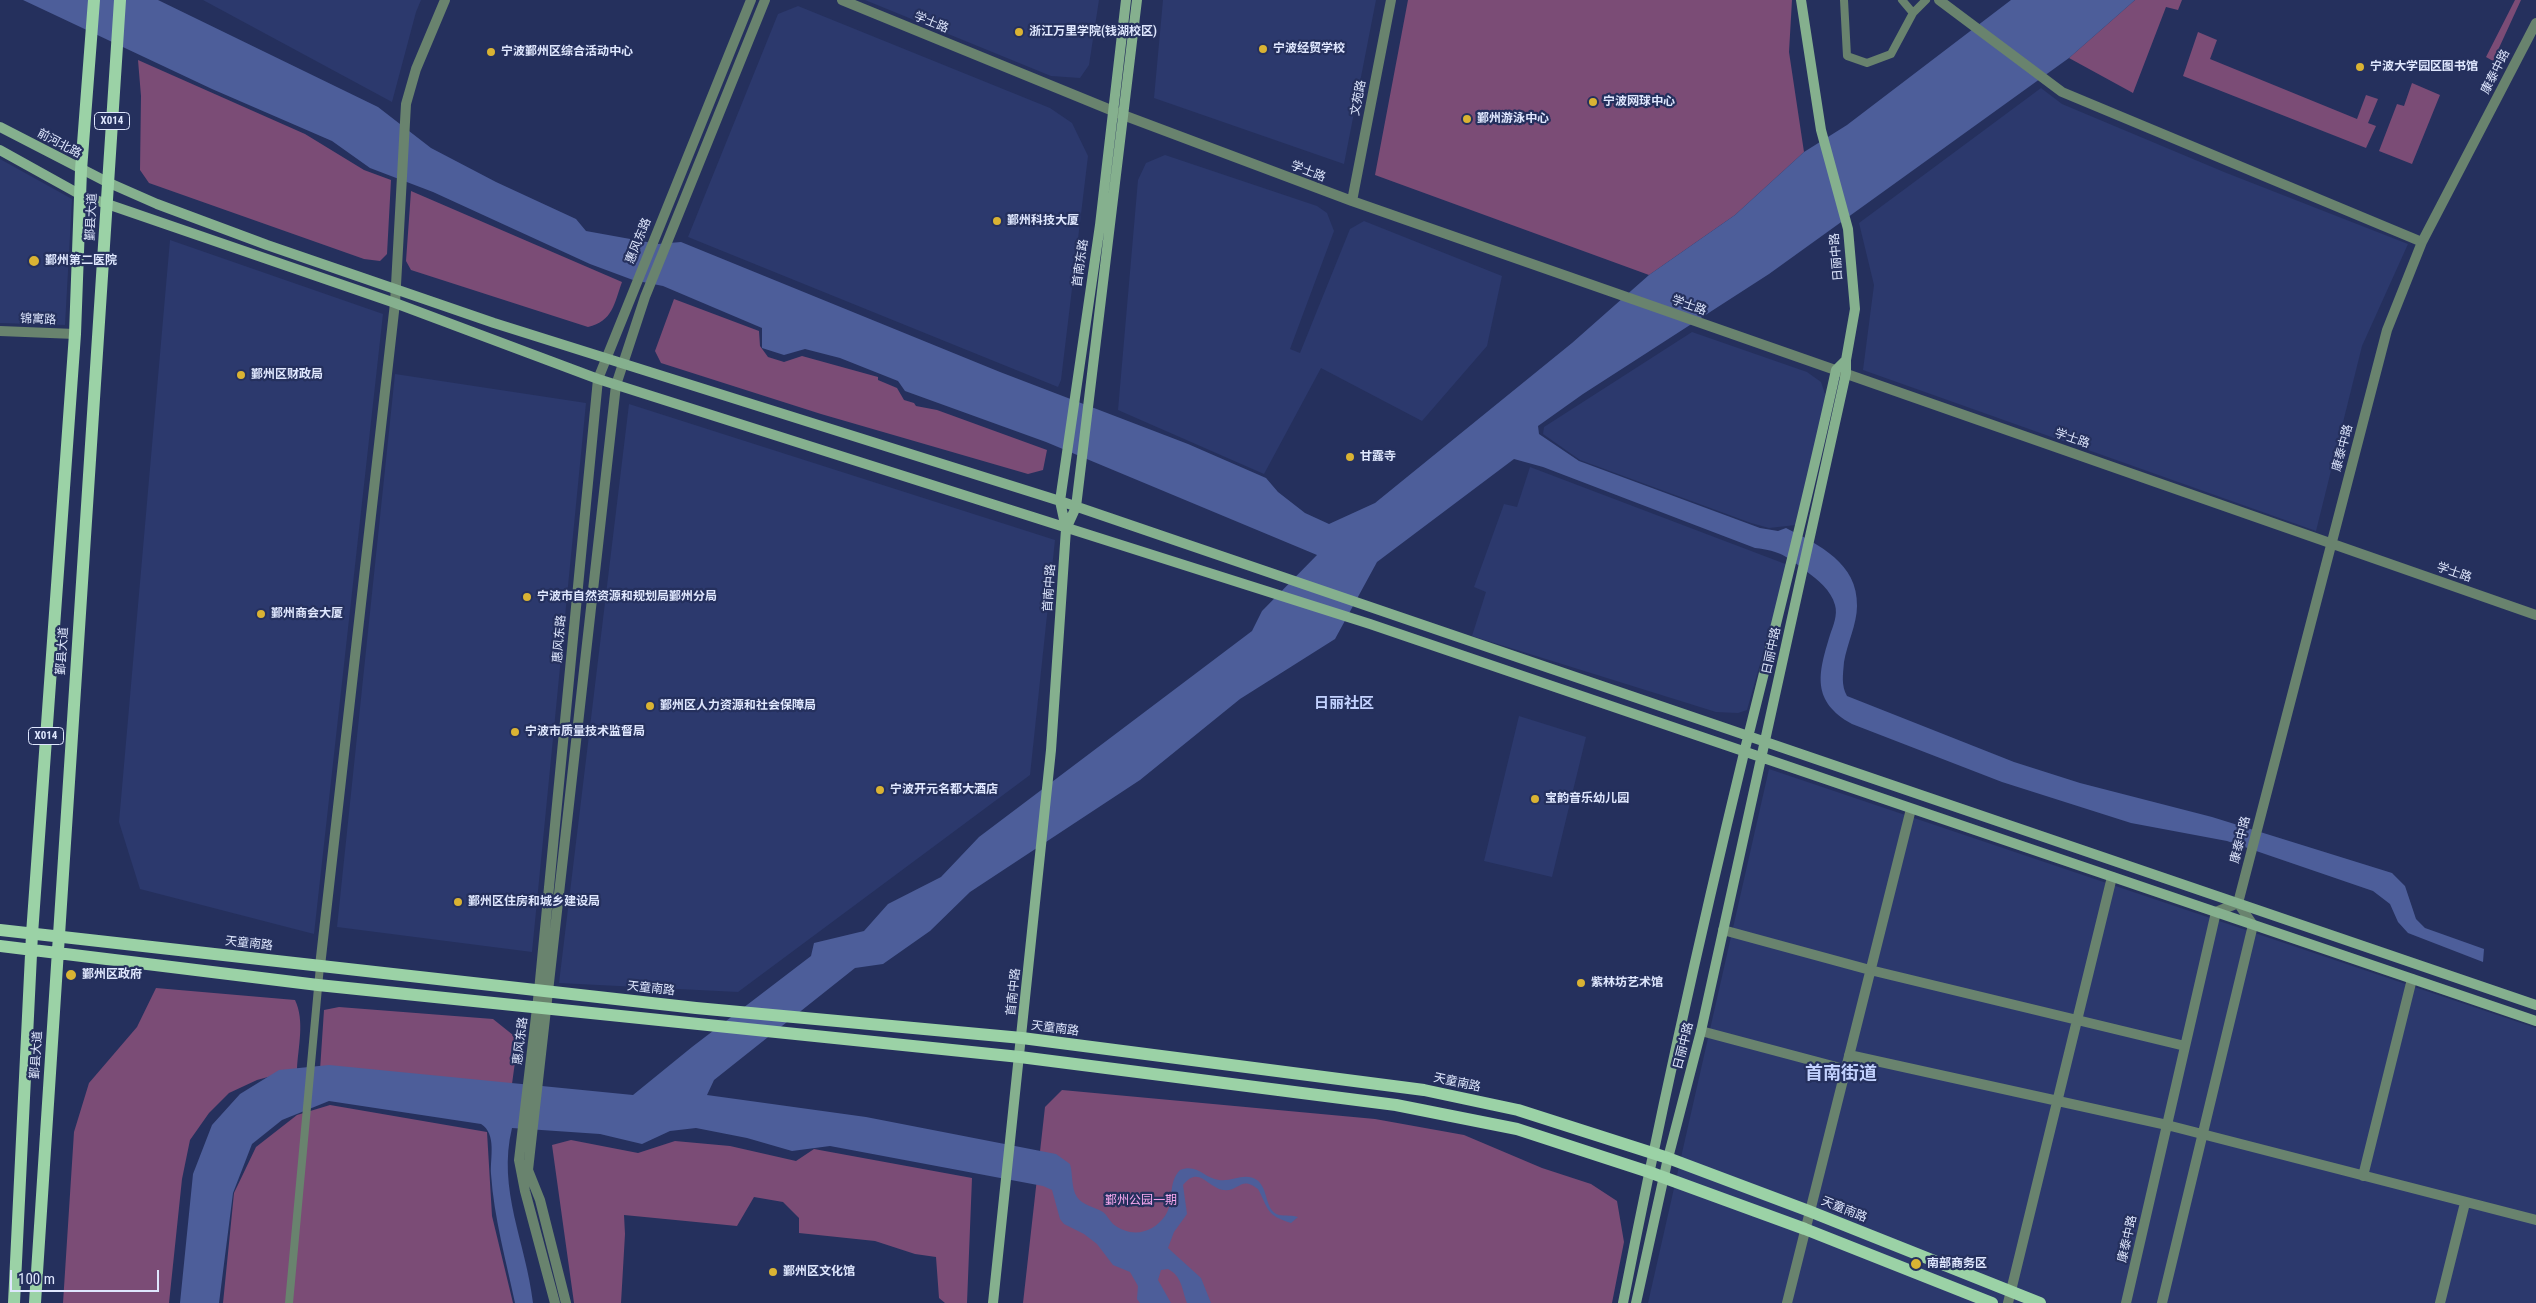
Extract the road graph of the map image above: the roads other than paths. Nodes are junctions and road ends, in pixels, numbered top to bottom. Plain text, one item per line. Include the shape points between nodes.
1 (94, 0) edge
2 (120, 0) edge
3 (445, 0) edge
4 (751, 0) edge
5 (764, 0) edge
6 (842, 0) edge
7 (1126, 0) edge
8 (1137, 0) edge
9 (1391, 0) edge
10 (1801, 0) edge
11 (1844, 0) edge
12 (1902, 0) edge
13 (1926, 0) edge
14 (1939, 0) edge
15 (1913, 13) junction
16 (2536, 23) edge
17 (1118, 113) junction
18 (0, 127) edge
19 (0, 150) edge
20 (81, 170) junction
21 (107, 182) junction
22 (81, 195) junction
23 (1352, 202) junction
24 (106, 204) junction
25 (2422, 242) junction
26 (396, 289) junction
27 (395, 303) junction
28 (0, 331) edge
29 (75, 334) junction
30 (606, 358) junction
31 (623, 364) junction
32 (1841, 371) junction
33 (598, 379) junction
34 (616, 385) junction
35 (1077, 489) joint
36 (1060, 501) junction
37 (1076, 507) junction
38 (1066, 529) junction
39 (2331, 543) junction
40 (2536, 615) edge
41 (1749, 736) junction
42 (1765, 742) junction
43 (1745, 752) junction
44 (1761, 758) junction
45 (1911, 809) junction
46 (2112, 877) junction
47 (2238, 903) junction
48 (2216, 912) junction
49 (2253, 925) junction
50 (0, 930) edge
51 (1723, 930) junction
52 (32, 934) junction
53 (58, 937) junction
54 (0, 946) edge
55 (31, 950) junction
56 (57, 953) junction
57 (320, 966) junction
58 (1870, 970) junction
59 (2412, 979) junction
60 (318, 985) junction
61 (544, 991) junction
62 (2536, 1005) edge
63 (542, 1008) junction
64 (2536, 1021) edge
65 (2076, 1022) junction
66 (1701, 1031) junction
67 (1022, 1038) junction
68 (2185, 1046) junction
69 (1849, 1055) junction
70 (1020, 1057) junction
71 (1844, 1069) junction
72 (2057, 1101) junction
73 (2167, 1125) junction
74 (526, 1134) junction
75 (2202, 1134) junction
76 (1653, 1153) junction
77 (1668, 1158) junction
78 (1649, 1172) junction
79 (2363, 1176) junction
80 (1664, 1177) junction
81 (2465, 1203) junction
82 (1809, 1211) junction
83 (2536, 1220) edge
84 (1805, 1229) junction
85 (2010, 1297) edge
86 (14, 1303) edge
87 (35, 1303) edge
88 (289, 1303) edge
89 (555, 1303) edge
90 (566, 1303) edge
91 (993, 1303) edge
92 (1623, 1303) edge
93 (1636, 1303) edge
94 (1787, 1303) edge
95 (1992, 1303) edge
96 (2040, 1303) edge
97 (2126, 1303) edge
98 (2162, 1303) edge
99 (2440, 1303) edge

1 - 20 main road, 鄞县大道 / X014
2 - 21 main road, 鄞县大道 / X014
3 - 26 street via 416,69 406,104
4 - 30 street, 惠风东路
5 - 31 street, 惠风东路 via 645,297
6 - 17 street, 学士路
7 - 17 main road, 首南东路
8 - 17 main road, 首南东路
9 - 23 street, 文苑路
10 - 32 main road, 日丽中路 via 1821,130 1848,229 1855,309
11 - 15 street via 1847,56 1867,62 1891,54
12 - 15 street
13 - 15 street
14 - 25 street via 2062,92
16 - 25 street, 康泰中路
17 - 23 street, 学士路
17 - 35 main road, 首南东路
17 - 36 main road, 首南东路
18 - 20 main road, 前河北路
19 - 22 main road
20 - 21 main road, 前河北路
20 - 22 main road, 鄞县大道 / X014
21 - 24 main road, 鄞县大道 / X014
21 - 26 main road, 前河北路 via 239,235
22 - 24 main road
22 - 29 main road, 鄞县大道 / X014
23 - 32 street, 学士路
24 - 27 main road
24 - 53 main road, 鄞县大道 / X014
25 - 39 street, 康泰中路 via 2388,330
26 - 27 street
26 - 30 main road, 前河北路
27 - 33 main road
27 - 57 street
28 - 29 street, 锦寓路
29 - 52 main road, 鄞县大道 / X014
30 - 31 main road, 前河北路
30 - 33 street, 惠风东路
31 - 34 street, 惠风东路
31 - 36 main road, 前河北路
32 - 39 street, 学士路
32 - 41 main road, 日丽中路
32 - 42 main road, 日丽中路 via 1813,524
33 - 34 main road
33 - 61 street, 惠风东路
34 - 38 main road
34 - 61 street, 惠风东路
35 - 37 main road, 首南中路
36 - 37 main road, 前河北路
36 - 38 main road, 首南东路
37 - 38 main road, 首南中路
37 - 41 main road, 前河北路
38 - 43 main road via 1370,624
38 - 67 main road, 首南中路 via 1051,750
39 - 40 street, 学士路
39 - 47 street, 康泰中路
41 - 42 main road, 前河北路
41 - 43 main road, 日丽中路
42 - 44 main road, 日丽中路
42 - 47 main road, 前河北路
43 - 44 main road
43 - 76 main road, 日丽中路
44 - 45 main road
44 - 51 main road, 日丽中路
45 - 46 main road
45 - 58 street
46 - 48 main road
46 - 65 street
47 - 48 street
47 - 49 street
47 - 62 main road, 前河北路
48 - 49 main road
48 - 68 street, 康泰中路
49 - 59 main road
49 - 75 street
50 - 52 main road, 天童南路
51 - 58 street
51 - 66 main road, 日丽中路
52 - 53 main road, 天童南路
52 - 55 main road, 鄞县大道 / X014
53 - 56 main road, 鄞县大道 / X014
53 - 57 main road, 天童南路
54 - 55 main road
55 - 56 main road
55 - 86 main road, 鄞县大道 / X014
56 - 60 main road
56 - 87 main road, 鄞县大道 / X014
57 - 60 street
57 - 61 main road, 天童南路
58 - 65 street
58 - 69 street
59 - 64 main road
59 - 79 street
60 - 63 main road
60 - 88 street
61 - 63 street, 惠风东路
61 - 67 main road, 天童南路
63 - 70 main road
63 - 74 street, 惠风东路
65 - 68 street
65 - 72 street
66 - 71 street
66 - 77 main road, 日丽中路
67 - 70 main road, 首南中路
67 - 76 main road, 天童南路 via 1424,1090 1518,1110
68 - 73 street, 康泰中路
69 - 71 street
69 - 72 street
70 - 78 main road via 1396,1105 1517,1129
70 - 91 main road, 首南中路
71 - 82 street
72 - 73 street
72 - 85 street
73 - 75 street
73 - 97 street, 康泰中路
74 - 89 street, 惠风东路 via 519,1160
74 - 90 street, 惠风东路 via 528,1170 540,1200
75 - 79 street
75 - 98 street
76 - 77 main road, 天童南路
76 - 78 main road, 日丽中路
77 - 80 main road, 日丽中路
77 - 82 main road, 天童南路
78 - 80 main road
78 - 92 main road, 日丽中路
79 - 81 street
80 - 84 main road
80 - 93 main road, 日丽中路
81 - 83 street
81 - 99 street
82 - 84 street
82 - 85 main road, 天童南路
84 - 94 street
84 - 95 main road
85 - 96 main road, 天童南路

